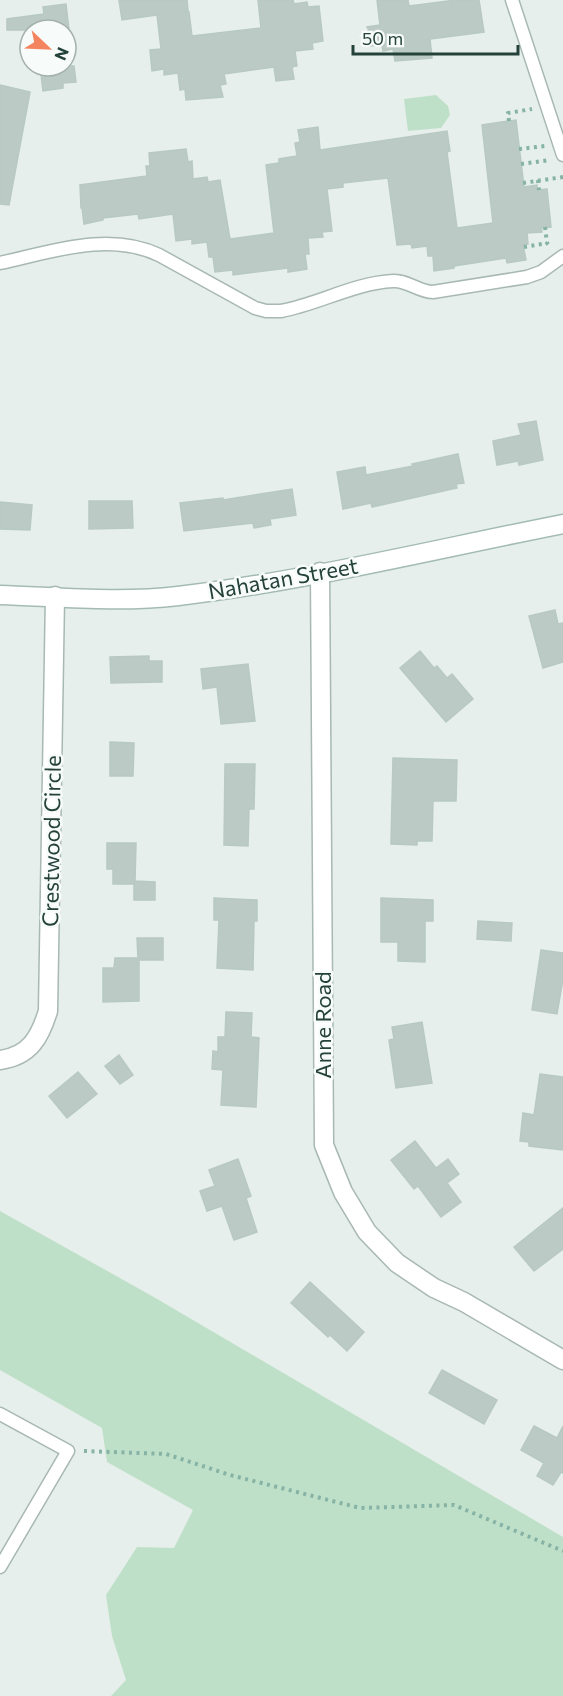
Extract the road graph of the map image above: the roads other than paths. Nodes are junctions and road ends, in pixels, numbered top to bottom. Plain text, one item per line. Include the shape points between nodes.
1 (512, 0) edge
2 (558, 153) edge
3 (563, 256) edge
4 (0, 263) edge
5 (563, 524) edge
6 (320, 572) junction
7 (0, 595) edge
8 (55, 596) junction
9 (0, 1060) edge
10 (563, 1360) edge
11 (0, 1414) edge
12 (0, 1567) edge

1 - 2 lane
3 - 4 lane via 542,272 527,277 433,292 397,281 375,283 276,311 255,308 159,255 138,248 110,244 77,246
5 - 6 street, Nahatan Street
6 - 8 street, Nahatan Street via 176,596
6 - 10 street, Anne Road via 324,1145 342,1192 367,1232 398,1263 434,1288
7 - 8 street, Nahatan Street
8 - 9 street, Crestwood Circle via 48,1011 42,1032 29,1047 13,1058
11 - 12 lane via 68,1451

